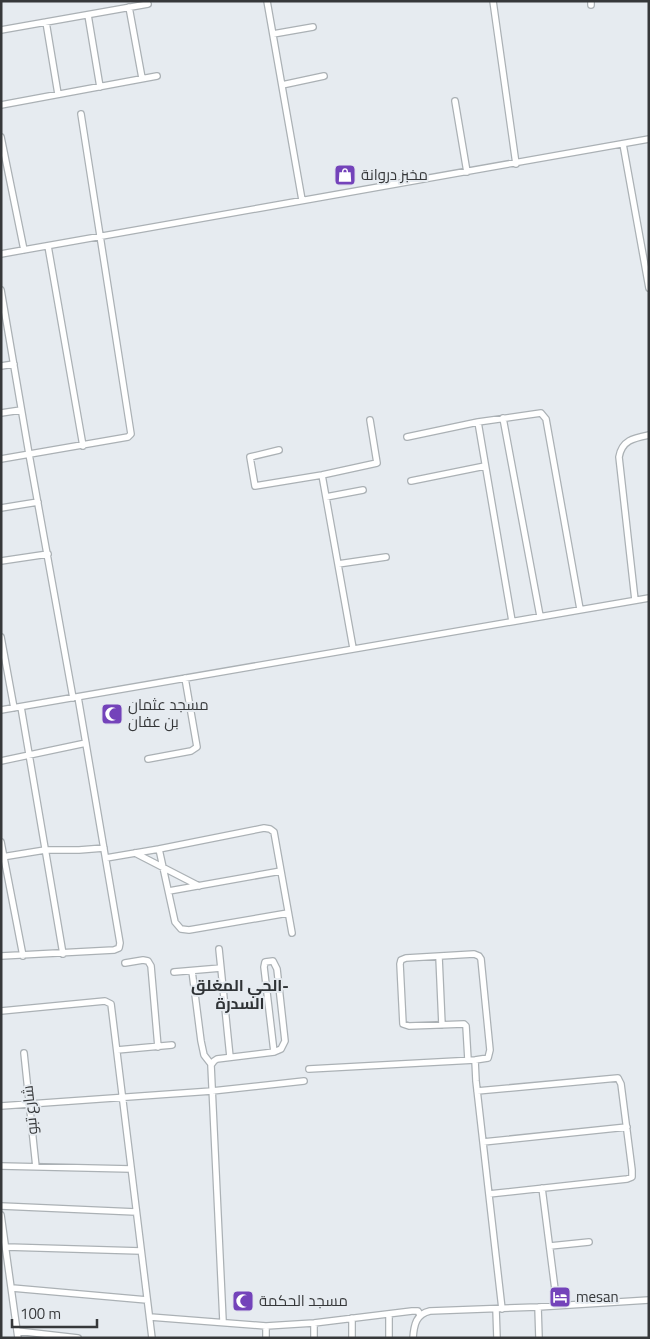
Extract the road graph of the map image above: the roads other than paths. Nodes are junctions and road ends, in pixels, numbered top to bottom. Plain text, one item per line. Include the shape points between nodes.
1 (267, 1) edge
2 (493, 1) edge
3 (148, 4) dead end
4 (129, 7) junction
5 (88, 15) junction
6 (46, 22) junction
7 (313, 27) dead end
8 (1, 30) edge
9 (273, 34) junction
10 (158, 76) dead end
11 (324, 76) dead end
12 (142, 78) junction
13 (282, 84) junction
14 (100, 87) junction
15 (58, 94) junction
16 (455, 101) dead end
17 (1, 105) edge
18 (80, 114) dead end
19 (1, 137) edge
20 (649, 139) edge
21 (623, 144) junction
22 (516, 164) junction
23 (467, 172) junction
24 (302, 200) junction
25 (99, 237) junction
26 (649, 237) edge
27 (640, 238) junction
28 (48, 246) junction
29 (24, 250) junction
30 (1, 254) edge
31 (649, 288) edge
32 (1, 290) edge
33 (4, 316) edge
34 (14, 364) junction
35 (1, 366) edge
36 (21, 410) junction
37 (1, 413) edge
38 (503, 418) junction
39 (370, 420) dead end
40 (478, 422) junction
41 (649, 435) edge
42 (407, 437) dead end
43 (83, 446) junction
44 (280, 450) dead end
45 (29, 454) junction
46 (1, 459) edge
47 (486, 466) junction
48 (322, 475) junction
49 (411, 481) dead end
50 (363, 490) dead end
51 (326, 497) junction
52 (38, 502) junction
53 (1, 508) edge
54 (48, 554) junction
55 (386, 557) dead end
56 (1, 561) edge
57 (338, 564) junction
58 (649, 598) edge
59 (635, 600) junction
60 (580, 609) junction
61 (540, 616) junction
62 (512, 621) junction
63 (1, 637) edge
64 (353, 648) junction
65 (185, 678) junction
66 (76, 697) junction
67 (21, 707) junction
68 (14, 708) junction
69 (1, 710) edge
70 (86, 743) junction
71 (29, 756) junction
72 (148, 759) dead end
73 (1, 761) edge
74 (1, 842) edge
75 (104, 848) junction
76 (159, 849) junction
77 (45, 850) junction
78 (135, 853) junction
79 (3, 857) edge
80 (106, 858) junction
81 (163, 868) junction
82 (280, 871) junction
83 (198, 886) junction
84 (169, 891) junction
85 (288, 913) junction
86 (292, 933) dead end
87 (219, 949) dead end
88 (63, 954) junction
89 (1, 956) edge
90 (23, 956) junction
91 (439, 957) junction
92 (125, 963) dead end
93 (221, 968) junction
94 (192, 971) junction
95 (174, 972) dead end
96 (1, 1011) edge
97 (442, 1025) junction
98 (172, 1045) dead end
99 (158, 1047) junction
100 (117, 1050) junction
101 (274, 1052) junction
102 (24, 1054) dead end
103 (230, 1057) junction
104 (468, 1060) junction
105 (475, 1060) junction
106 (212, 1064) junction
107 (309, 1069) dead end
108 (304, 1081) dead end
109 (212, 1091) junction
110 (477, 1091) junction
111 (122, 1098) junction
112 (29, 1105) junction
113 (1, 1106) edge
114 (627, 1127) junction
115 (483, 1142) junction
116 (1, 1166) edge
117 (36, 1167) junction
118 (131, 1169) junction
119 (542, 1188) junction
120 (489, 1194) junction
121 (1, 1206) edge
122 (136, 1212) junction
123 (1, 1215) edge
124 (590, 1242) dead end
125 (550, 1246) junction
126 (6, 1247) junction
127 (141, 1251) junction
128 (12, 1288) junction
129 (147, 1300) junction
130 (649, 1300) edge
131 (557, 1305) junction
132 (538, 1307) junction
133 (499, 1309) junction
134 (389, 1314) junction
135 (420, 1315) junction
136 (150, 1317) junction
137 (352, 1318) junction
138 (223, 1321) junction
139 (314, 1323) junction
140 (266, 1326) junction
141 (18, 1334) edge
142 (78, 1338) edge
143 (152, 1338) edge
144 (266, 1338) edge
145 (314, 1338) edge
146 (352, 1338) edge
147 (389, 1338) edge
148 (413, 1338) edge
149 (497, 1338) edge
150 (539, 1338) edge

1 - 9 street
2 - 22 street
3 - 4 street
4 - 5 street
4 - 12 street
5 - 6 street
5 - 14 street
6 - 8 street
6 - 15 street
7 - 9 street
9 - 13 street
10 - 12 street
11 - 13 street
12 - 14 street
13 - 24 street
14 - 15 street
15 - 17 street
16 - 23 street
18 - 25 street
19 - 29 street
20 - 21 street
21 - 22 street
21 - 27 street
22 - 23 street
23 - 24 street
24 - 25 street
25 - 28 street
25 - 43 street via 132,434
26 - 27 street
27 - 31 street
28 - 29 street
28 - 43 street
29 - 30 street
32 - 33 street
33 - 34 street
34 - 35 street
34 - 36 street
36 - 37 street
36 - 45 street
38 - 40 street
38 - 60 street via 544,414
38 - 61 street
39 - 48 street via 377,463
40 - 42 street
40 - 47 street
41 - 59 street via 626,442 619,457
43 - 45 street
44 - 48 street via 250,458 255,486
45 - 46 street
45 - 52 street
47 - 49 street
47 - 62 street
48 - 51 street
50 - 51 street
51 - 57 street
52 - 53 street
52 - 54 street
54 - 56 street
54 - 66 street
55 - 57 street
57 - 64 street
58 - 59 street
59 - 60 street
60 - 61 street
61 - 62 street
62 - 64 street
63 - 68 street
64 - 65 street
65 - 66 street
65 - 72 street via 197,747 191,752
66 - 67 street
66 - 70 street
67 - 68 street
67 - 71 street
68 - 69 street
70 - 71 street
70 - 75 street
71 - 73 street
71 - 77 street
74 - 79 street
75 - 77 street
75 - 80 street
76 - 78 street
76 - 81 street
76 - 82 street via 270,829 274,832
77 - 79 street
77 - 88 street
78 - 80 street
78 - 81 street
79 - 90 street
80 - 88 street via 119,948
81 - 83 street
81 - 84 street
82 - 83 street
82 - 85 street
83 - 84 street
84 - 85 street via 176,925 184,930
85 - 86 street
87 - 93 street
88 - 90 street
89 - 90 street
91 - 97 street
91 - 97 street via 401,960 400,991 404,1025
91 - 105 street via 474,954 480,958 490,1054 487,1059
92 - 99 street via 143,960 151,966
93 - 94 street
93 - 103 street
94 - 95 street
94 - 106 street via 204,1055
96 - 100 street via 109,1002
97 - 104 street via 466,1025
98 - 99 street
99 - 100 street
100 - 111 street
101 - 101 street via 281,1049 285,1041 277,969 273,961 268,961 264,967
101 - 103 street
102 - 112 street, شارع تبو
103 - 106 street via 217,1059
104 - 105 street
104 - 107 street
105 - 110 street
106 - 109 street
108 - 109 street
109 - 111 street
109 - 138 street
110 - 114 street via 618,1078
110 - 115 street
111 - 112 street
111 - 118 street
112 - 113 street
112 - 117 street, شارع تبو
114 - 115 street
114 - 119 street via 631,1178
115 - 120 street
116 - 117 street
117 - 118 street
118 - 122 street
119 - 120 street
119 - 125 street
120 - 133 street
121 - 122 street
122 - 127 street
123 - 126 street
124 - 125 street
125 - 131 street
126 - 127 street
126 - 128 street
127 - 129 street
128 - 129 street
128 - 141 street
129 - 136 street
130 - 131 street
131 - 132 street
132 - 133 street
132 - 150 street
133 - 135 street via 430,1311
133 - 149 street
134 - 135 street via 415,1310
134 - 137 street
134 - 147 street
135 - 148 street via 414,1325
136 - 138 street
136 - 143 street
137 - 139 street
137 - 146 street
138 - 140 street
139 - 140 street
139 - 145 street
140 - 144 street
141 - 142 street

